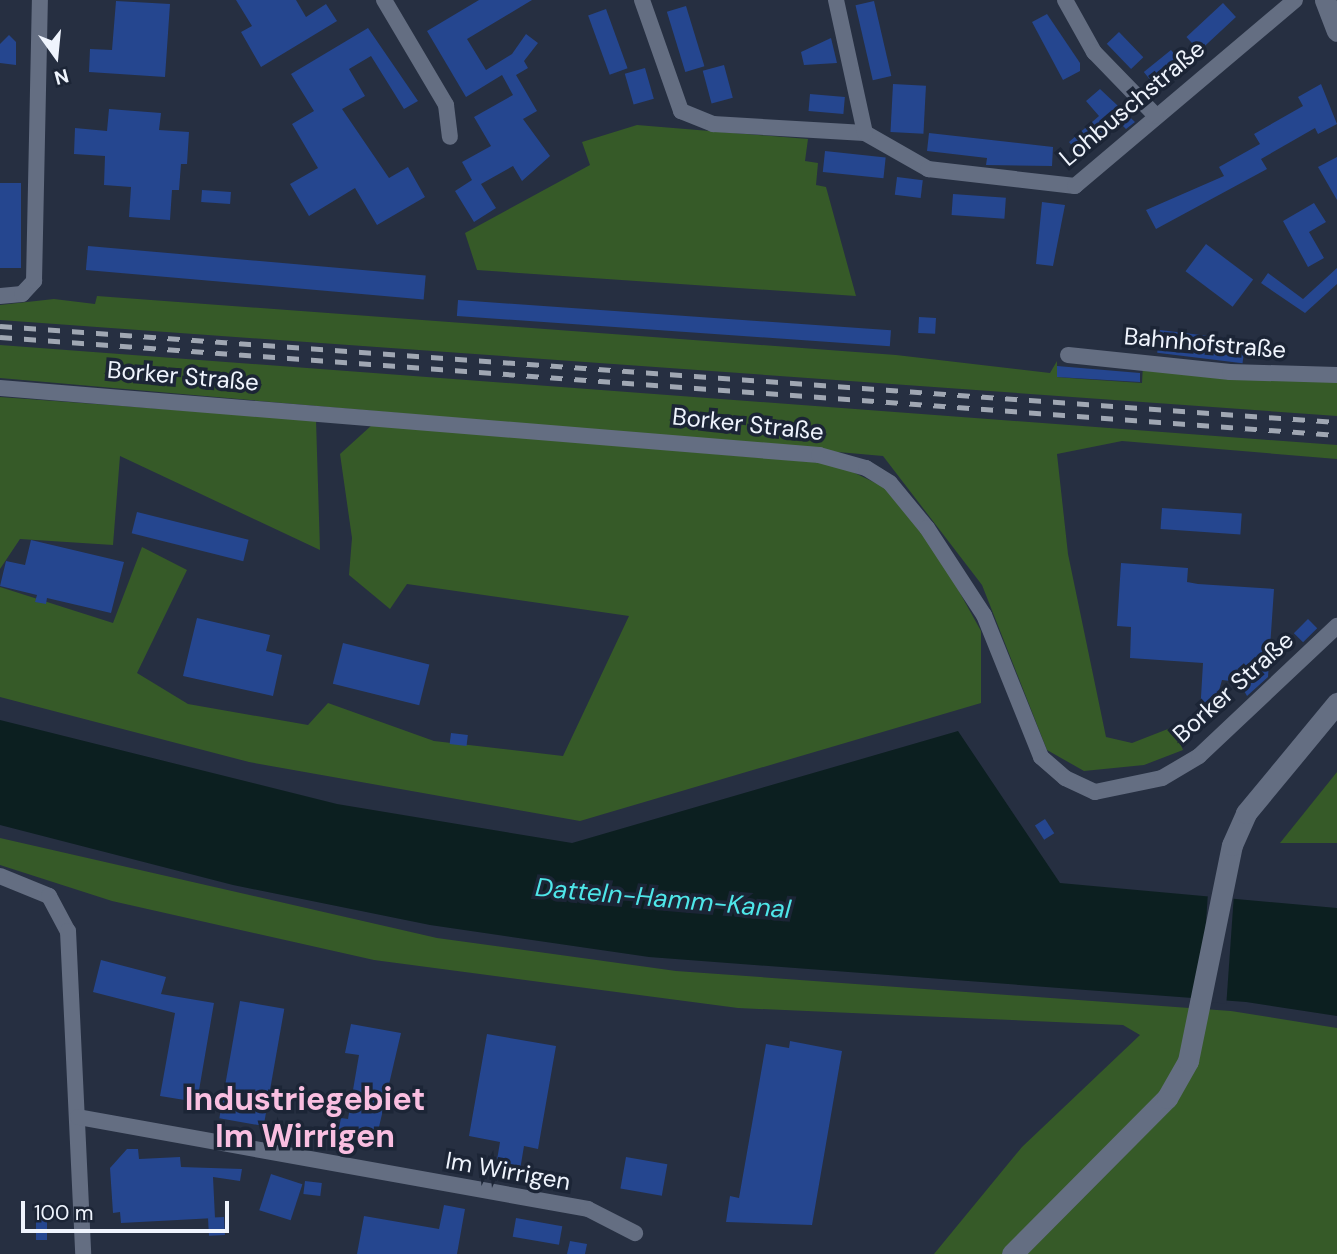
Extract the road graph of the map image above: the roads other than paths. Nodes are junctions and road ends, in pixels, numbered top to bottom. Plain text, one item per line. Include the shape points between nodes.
1 (40, 0) edge
2 (384, 0) edge
3 (642, 0) edge
4 (836, 0) edge
5 (1065, 0) edge
6 (1295, 0) edge
7 (1325, 0) edge
8 (1337, 31) edge
9 (1156, 116) junction
10 (865, 133) junction
11 (450, 137) dead end
12 (0, 296) edge
13 (1068, 355) dead end
14 (1337, 375) edge
15 (0, 388) edge
16 (1337, 626) edge
17 (1337, 703) edge
18 (0, 876) edge
19 (78, 1117) junction
20 (635, 1233) dead end
21 (83, 1254) edge
22 (1012, 1254) edge

1 - 12 street via 34,281 22,294
2 - 11 street via 446,105
3 - 10 street via 681,111 713,124
4 - 10 street
5 - 9 street via 1094,52
6 - 9 street, Lohbuschstraße
7 - 8 street
9 - 10 street, Lohbuschstraße via 1075,186 928,169
13 - 14 street, Bahnhofstraße via 1230,372
15 - 16 street, Borker Straße via 819,455 866,468 890,483 927,528 984,615 1041,757 1065,778 1095,792 1162,778 1199,756
17 - 22 street via 1246,813 1225,878 1188,1060 1167,1098
18 - 19 street via 39,887 64,917
19 - 20 street, Im Wirrigen via 588,1209
19 - 21 street

